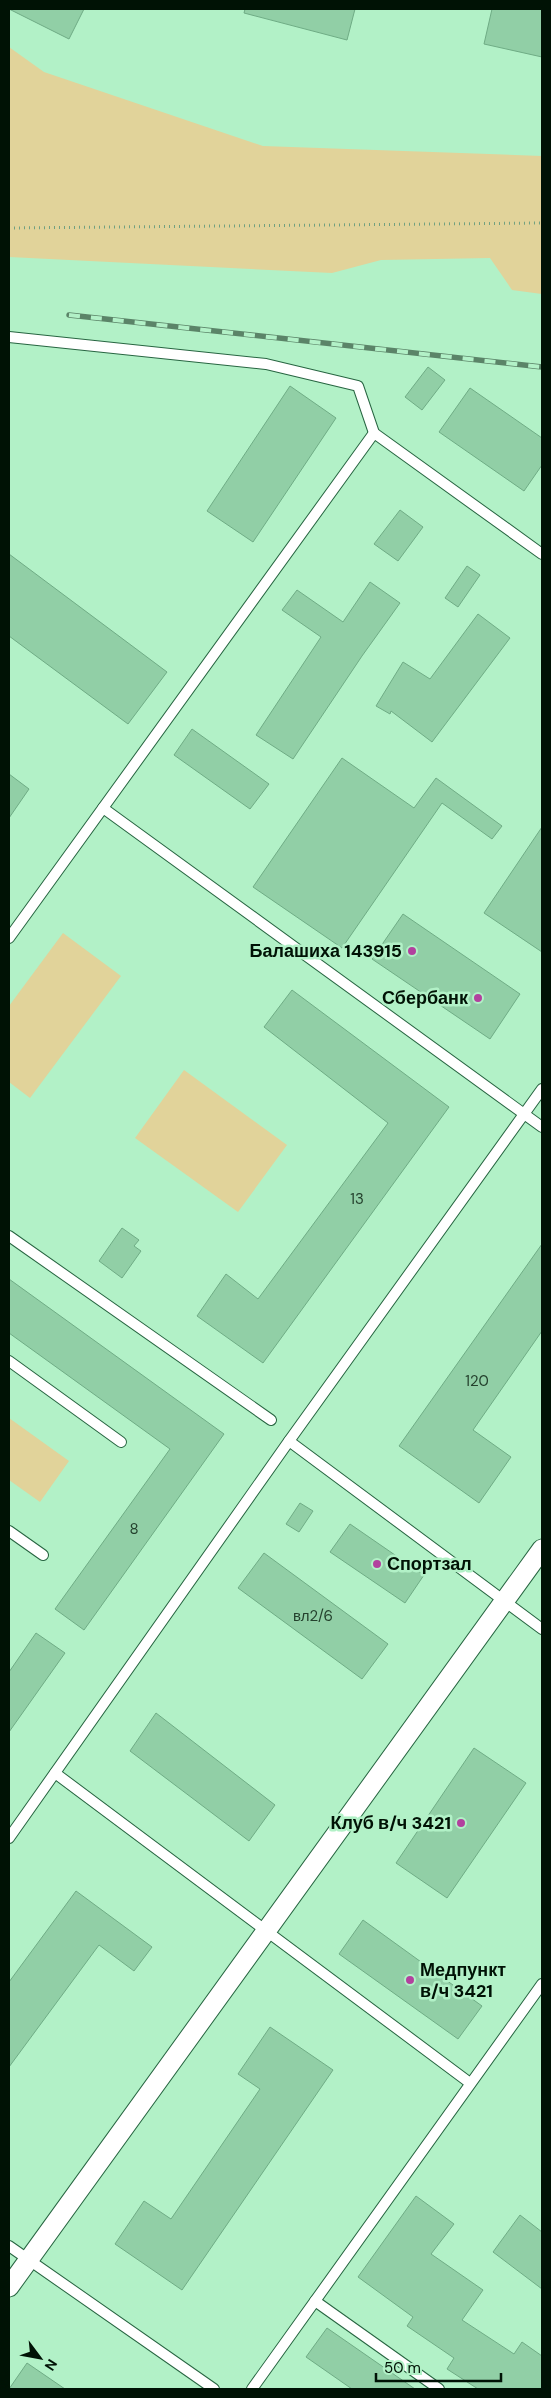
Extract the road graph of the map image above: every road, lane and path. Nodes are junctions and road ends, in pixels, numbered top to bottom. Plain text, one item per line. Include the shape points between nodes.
1 (542, 224) edge
2 (9, 228) edge
3 (9, 337) edge
4 (374, 433) junction
5 (542, 554) edge
6 (103, 808) junction
7 (9, 938) edge
8 (542, 1089) edge
9 (524, 1114) junction
10 (542, 1128) edge
11 (9, 1236) edge
12 (9, 1361) edge
13 (271, 1420) dead end
14 (289, 1441) junction
15 (121, 1442) dead end
16 (9, 1531) edge
17 (542, 1549) edge
18 (43, 1554) dead end
19 (505, 1601) junction
20 (542, 1629) edge
21 (55, 1773) junction
22 (9, 1838) edge
23 (266, 1932) junction
24 (542, 1984) edge
25 (470, 2083) junction
26 (9, 2246) edge
27 (28, 2260) junction
28 (9, 2287) edge
29 (315, 2300) junction
30 (214, 2389) edge
31 (252, 2389) edge
32 (439, 2389) edge

1 - 2 path
3 - 4 lane via 266,364 358,386
4 - 5 lane
4 - 6 lane
6 - 7 lane
6 - 9 lane
8 - 9 lane
9 - 10 lane
9 - 14 lane
11 - 13 lane
12 - 15 lane
14 - 19 lane
14 - 21 lane
16 - 18 lane
17 - 19 street
19 - 20 lane
19 - 23 street
21 - 22 lane
21 - 23 lane
23 - 25 lane
23 - 27 street
24 - 25 lane
25 - 29 lane
26 - 27 lane
27 - 28 street
27 - 30 lane
29 - 31 lane
29 - 32 lane

